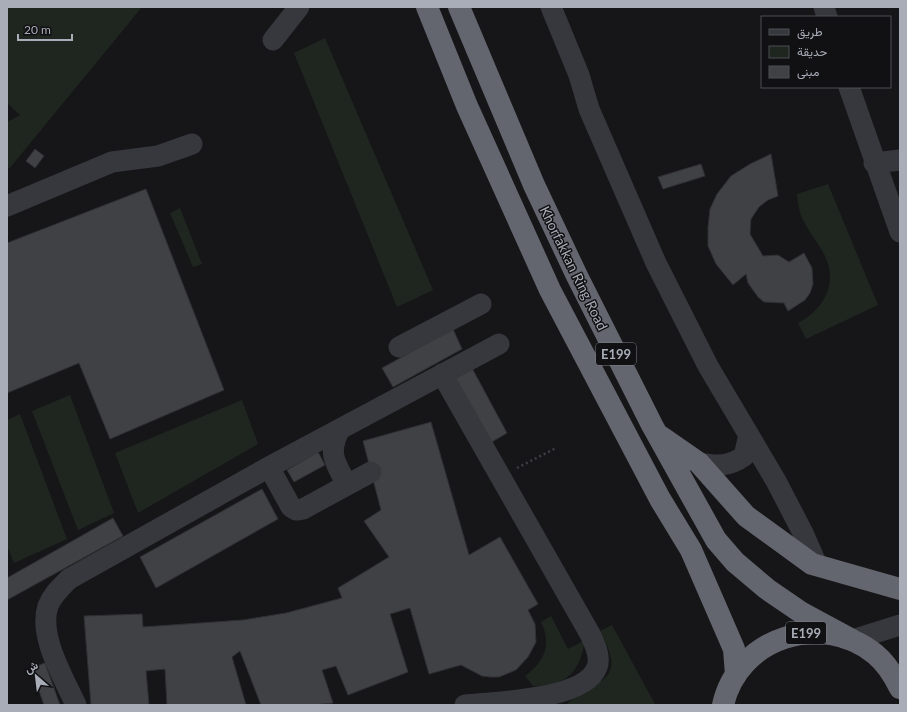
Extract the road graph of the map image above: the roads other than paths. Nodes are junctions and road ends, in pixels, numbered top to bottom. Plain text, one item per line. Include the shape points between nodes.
1 (299, 7) edge
2 (415, 7) edge
3 (427, 7) edge
4 (459, 7) edge
5 (551, 7) edge
6 (273, 40) dead end
7 (443, 46) junction
8 (849, 88) edge
9 (192, 144) dead end
10 (900, 160) edge
11 (874, 163) junction
12 (7, 206) edge
13 (900, 232) edge
14 (480, 304) dead end
15 (498, 344) dead end
16 (399, 347) dead end
17 (442, 374) junction
18 (340, 428) junction
19 (658, 435) junction
20 (749, 435) junction
21 (699, 463) junction
22 (269, 466) junction
23 (371, 472) dead end
24 (347, 485) junction
25 (817, 565) junction
26 (900, 589) edge
27 (900, 625) edge
28 (852, 640) junction
29 (736, 675) junction
30 (900, 688) edge
31 (549, 700) edge
32 (76, 705) edge
33 (465, 705) edge
34 (723, 705) edge

1 - 6 street
2 - 7 street
3 - 7 highway, Khorfakkan Ring Road / E199
4 - 19 highway, Khorfakkan Ring Road / E199 via 541,199
5 - 20 street via 605,148 656,263 708,366
7 - 29 highway, Khorfakkan Ring Road / E199 via 550,290 660,498 691,550 734,649
8 - 11 street
9 - 12 street via 158,156 112,162
10 - 11 street
11 - 13 street
14 - 16 street
15 - 17 street
17 - 18 street
17 - 31 street via 590,634 599,659 597,668 586,680
18 - 22 street
18 - 24 street via 333,441 332,451 334,461
19 - 21 highway
19 - 28 highway, Khorfakkan Ring Road / E199 via 716,540 735,562 802,613
20 - 21 street via 744,456 737,461 720,466
20 - 25 street via 803,533
21 - 25 highway via 746,516 812,564
22 - 24 street via 291,507 296,510 303,509
22 - 32 street via 69,579 54,594 48,606 45,623 48,639
23 - 24 street
25 - 26 highway
27 - 28 street
28 - 29 highway, E199 via 824,632 802,633 781,638 756,653
28 - 30 highway, E199 via 876,655
29 - 34 highway, E199
31 - 33 street

